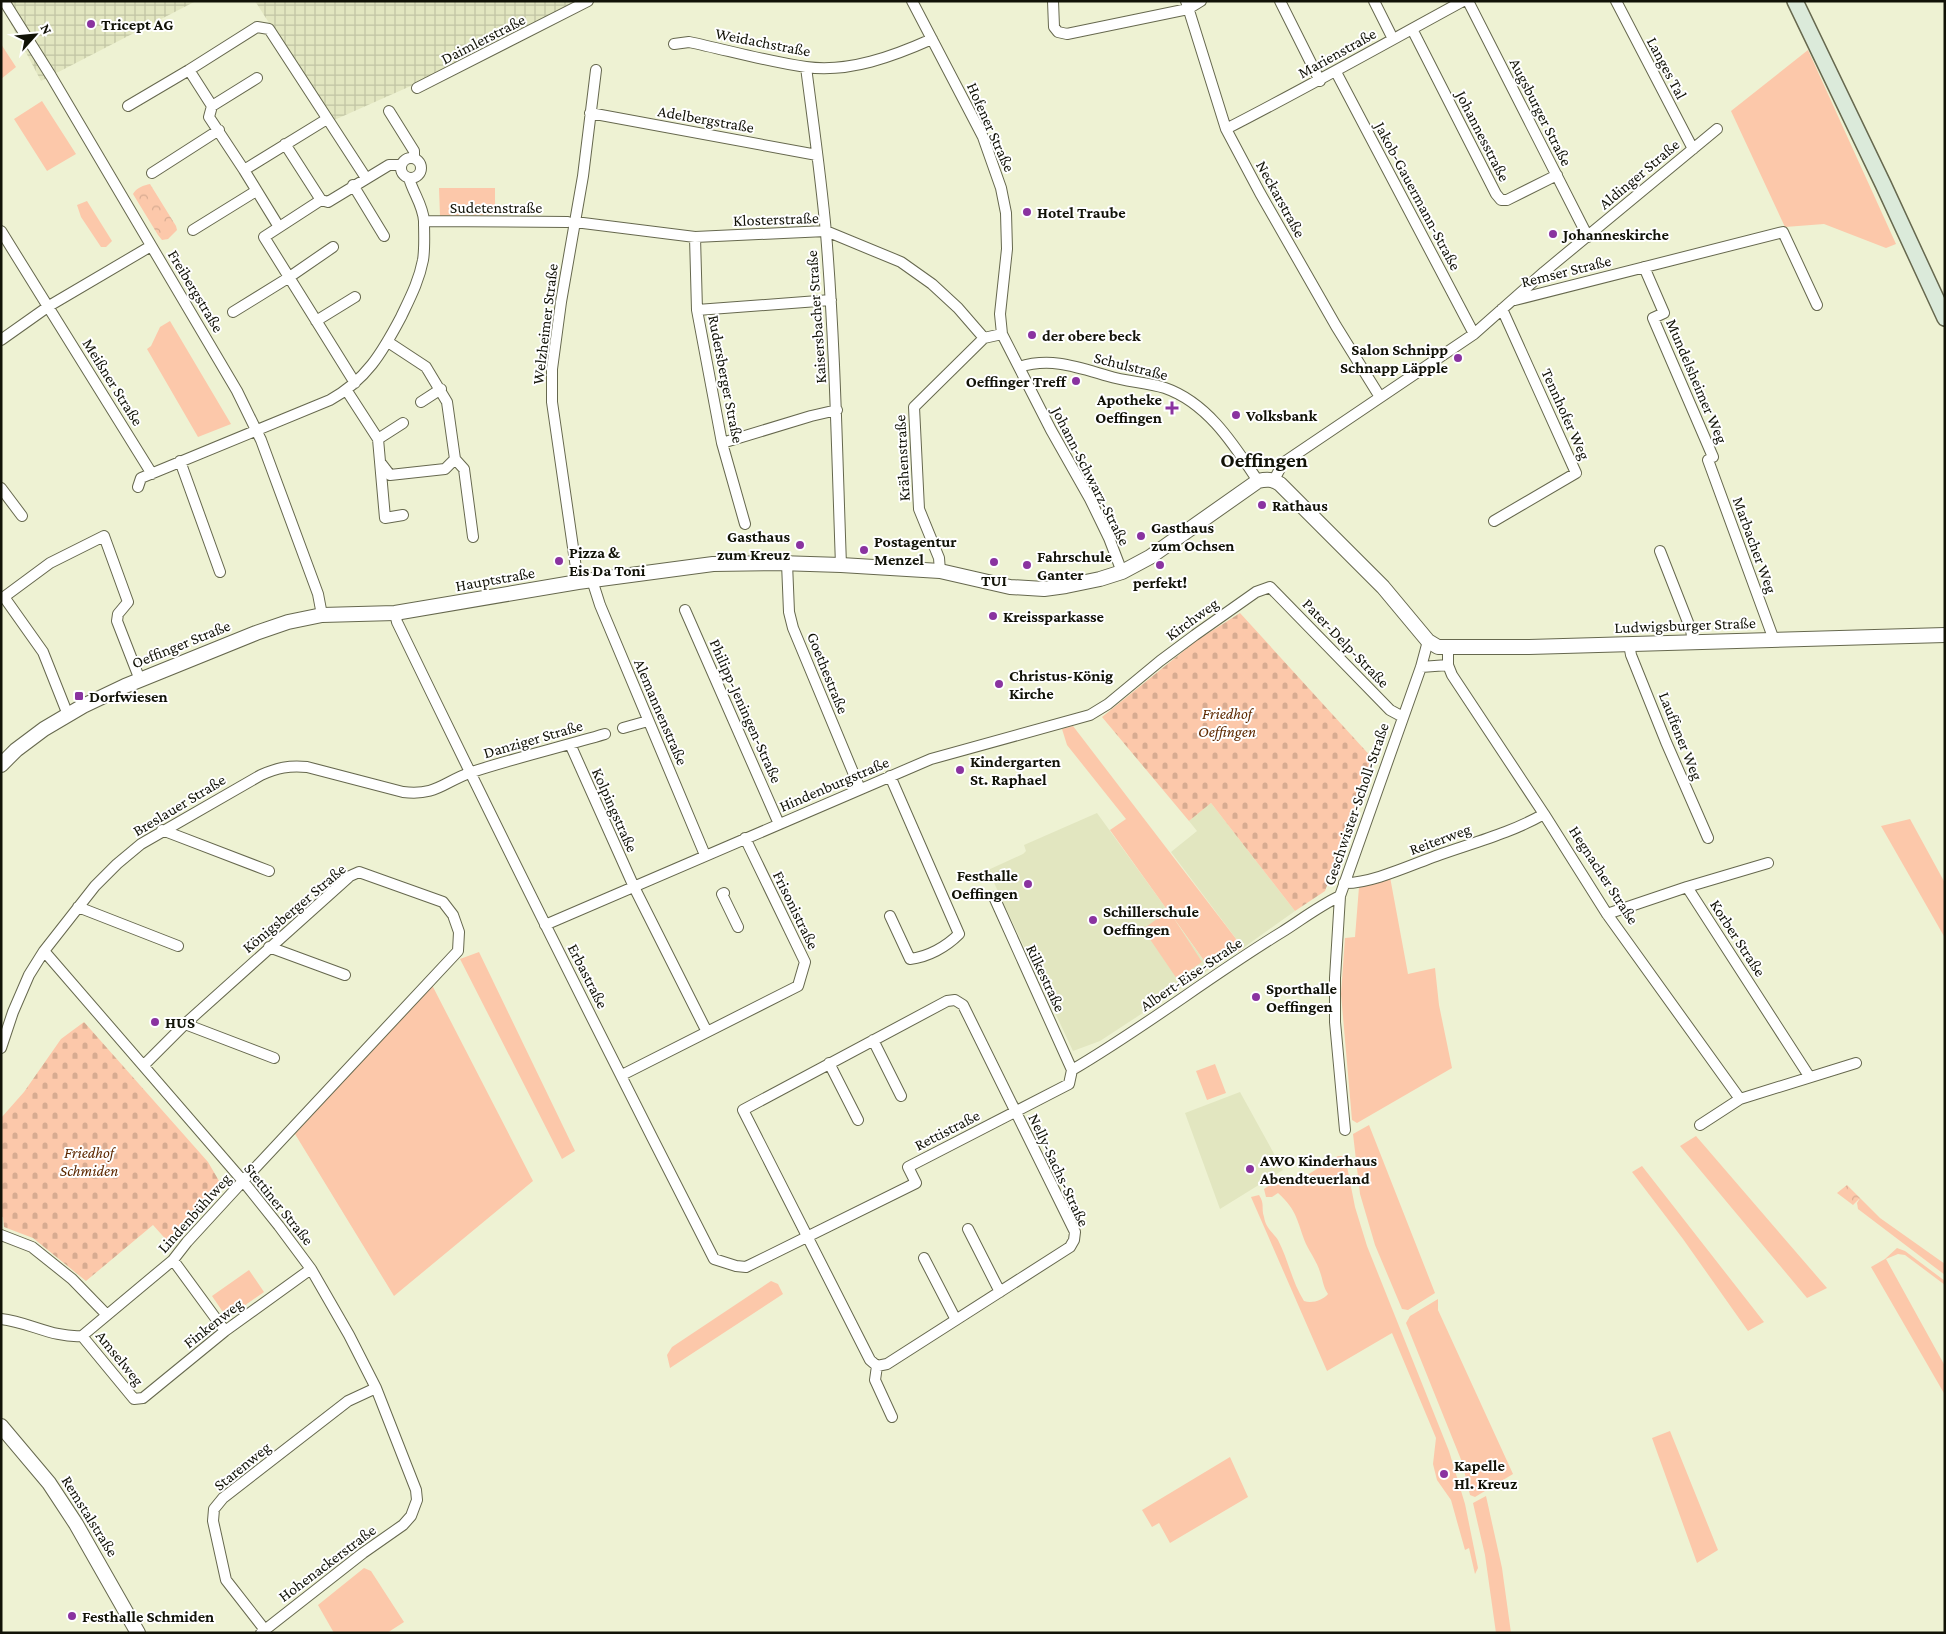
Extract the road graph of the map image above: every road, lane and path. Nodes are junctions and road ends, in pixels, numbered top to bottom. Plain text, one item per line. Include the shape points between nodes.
1 (4, 1) edge
2 (588, 1) edge
3 (912, 1) edge
4 (1053, 1) edge
5 (1201, 1) edge
6 (1280, 1) edge
7 (1374, 1) edge
8 (1463, 1) edge
9 (1468, 1) edge
10 (1616, 1) edge
11 (1795, 1) edge
12 (1187, 5) edge
13 (1412, 29) junction
14 (1393, 38) junction
15 (932, 39) junction
16 (674, 44) dead end
17 (806, 67) junction
18 (189, 70) junction
19 (596, 70) dead end
20 (1336, 72) junction
21 (257, 78) dead end
22 (1320, 81) junction
23 (417, 88) dead end
24 (128, 106) dead end
25 (212, 106) junction
26 (389, 111) dead end
27 (590, 113) junction
28 (327, 119) junction
29 (1226, 129) junction
30 (1717, 129) dead end
31 (218, 130) junction
32 (285, 144) junction
33 (1692, 149) junction
34 (817, 155) junction
35 (414, 158) junction
36 (401, 165) junction
37 (244, 170) junction
38 (152, 173) dead end
39 (1557, 175) junction
40 (366, 178) junction
41 (409, 178) junction
42 (353, 186) junction
43 (256, 191) junction
44 (321, 200) junction
45 (424, 221) junction
46 (572, 222) junction
47 (279, 227) junction
48 (193, 230) dead end
49 (1, 231) edge
50 (826, 231) junction
51 (384, 236) dead end
52 (695, 237) junction
53 (1588, 237) junction
54 (151, 246) junction
55 (333, 247) dead end
56 (1644, 267) junction
57 (288, 278) junction
58 (355, 297) dead end
59 (831, 300) junction
60 (1512, 301) junction
61 (1817, 305) dead end
62 (49, 306) junction
63 (1502, 309) junction
64 (697, 310) junction
65 (233, 312) dead end
66 (1945, 318) edge
67 (316, 321) junction
68 (1002, 334) junction
69 (1474, 334) junction
70 (984, 338) junction
71 (1, 340) edge
72 (388, 342) junction
73 (1019, 367) junction
74 (355, 383) junction
75 (441, 389) junction
76 (347, 391) junction
77 (1380, 397) junction
78 (422, 402) dead end
79 (837, 410) junction
80 (403, 423) dead end
81 (257, 430) junction
82 (378, 440) junction
83 (722, 444) junction
84 (1711, 458) joint
85 (455, 459) junction
86 (180, 461) junction
87 (380, 462) junction
88 (152, 474) junction
89 (1274, 480) junction
90 (1258, 481) junction
91 (138, 486) dead end
92 (1, 488) edge
93 (403, 515) dead end
94 (22, 516) dead end
95 (1494, 521) dead end
96 (744, 524) dead end
97 (473, 537) dead end
98 (1660, 551) dead end
99 (787, 563) junction
100 (841, 565) junction
101 (940, 571) junction
102 (220, 572) dead end
103 (1122, 572) junction
104 (592, 580) junction
105 (578, 582) junction
106 (1270, 587) joint
107 (685, 610) dead end
108 (395, 613) junction
109 (322, 615) junction
110 (1945, 635) edge
111 (1774, 640) junction
112 (1428, 641) junction
113 (1693, 642) junction
114 (1629, 644) junction
115 (1448, 648) junction
116 (1448, 665) junction
117 (1421, 667) junction
118 (140, 680) junction
119 (1137, 682) joint
120 (68, 715) junction
121 (1403, 717) junction
122 (648, 721) junction
123 (623, 728) dead end
124 (605, 734) dead end
125 (570, 744) junction
126 (1, 765) edge
127 (470, 773) junction
128 (890, 776) junction
129 (860, 789) junction
130 (1544, 814) junction
131 (779, 824) junction
132 (162, 830) junction
133 (745, 838) junction
134 (1708, 838) dead end
135 (705, 855) junction
136 (1768, 863) dead end
137 (269, 872) dead end
138 (1344, 883) junction
139 (634, 887) junction
140 (1687, 887) junction
141 (724, 894) dead end
142 (1340, 896) junction
143 (994, 897) dead end
144 (78, 906) junction
145 (1607, 914) junction
146 (890, 916) dead end
147 (545, 925) junction
148 (738, 927) dead end
149 (178, 946) dead end
150 (269, 947) junction
151 (44, 951) junction
152 (458, 951) joint
153 (345, 975) dead end
154 (186, 1024) junction
155 (707, 1032) junction
156 (872, 1040) junction
157 (1, 1048) edge
158 (274, 1058) dead end
159 (828, 1063) junction
160 (1856, 1063) dead end
161 (144, 1064) junction
162 (1072, 1070) junction
163 (622, 1075) junction
164 (1809, 1076) junction
165 (900, 1096) dead end
166 (1740, 1100) junction
167 (1014, 1112) junction
168 (858, 1120) dead end
169 (1700, 1125) dead end
170 (1345, 1130) dead end
171 (242, 1181) junction
172 (968, 1229) dead end
173 (1, 1235) edge
174 (808, 1238) junction
175 (924, 1258) dead end
176 (173, 1260) junction
177 (311, 1269) junction
178 (1000, 1292) junction
179 (107, 1315) junction
180 (1, 1319) edge
181 (956, 1320) junction
182 (225, 1331) junction
183 (82, 1336) junction
184 (877, 1366) junction
185 (376, 1388) junction
186 (134, 1399) joint
187 (892, 1417) dead end
188 (1, 1426) edge
189 (411, 1516) joint
190 (263, 1631) edge
191 (138, 1633) edge

1 - 54 street, Freibergstraße
2 - 23 street, Daimlerstraße
3 - 15 street, Hofener Straße
4 - 12 street via 1054,27 1058,32 1067,34
5 - 12 street
6 - 22 street
7 - 14 street
8 - 13 street, Marienstraße
9 - 39 street, Augsburger Straße
10 - 33 street, Langes Tal
11 - 66 main road
12 - 29 street, Neckarstraße
13 - 14 street, Marienstraße
13 - 39 street, Johannesstraße via 1501,200
14 - 20 street, Marienstraße
15 - 17 street, Weidachstraße via 871,62 839,67
15 - 68 street, Hofener Straße via 983,137 1001,188 1006,213 1007,249 1000,314
16 - 17 street, Weidachstraße via 689,42
17 - 34 street, Kaisersbacher Straße
18 - 24 street
18 - 25 street
18 - 28 street via 256,28 269,29
19 - 27 street, Welzheimer Straße
20 - 22 street, Marienstraße
20 - 69 street, Jakob-Gauermann-Straße
21 - 25 street
22 - 29 street, Marienstraße
25 - 31 street via 210,117
26 - 35 street via 414,151
27 - 34 street, Adelbergstraße
27 - 46 street, Welzheimer Straße via 583,176
28 - 32 street
28 - 40 street
29 - 77 street, Neckarstraße via 1331,318
30 - 33 street, Aldinger Straße
31 - 37 street
31 - 38 street
32 - 37 street
32 - 44 street
33 - 53 street, Aldinger Straße
34 - 50 street, Kaisersbacher Straße
35 - 36 street via 404,160
35 - 41 street via 422,169 415,178
36 - 40 street via 389,165
36 - 41 street via 404,176
37 - 43 street
39 - 53 street, Augsburger Straße
40 - 42 street
41 - 45 street via 422,206
42 - 44 street via 328,202
42 - 51 street
43 - 47 street
43 - 48 street
44 - 47 street
45 - 46 street, Sudetenstraße
45 - 72 street via 421,271
46 - 52 street, Klosterstraße
46 - 105 street, Welzheimer Straße via 552,369 552,402
47 - 57 street via 264,237
49 - 62 street, Meißner Straße
50 - 52 street, Klosterstraße
50 - 59 street, Kaisersbacher Straße
50 - 70 street, Klosterstraße via 901,262 932,284
52 - 64 street, Rudersberger Straße
53 - 60 street, Aldinger Straße
54 - 62 street
54 - 81 street, Freibergstraße
55 - 57 street
56 - 60 street, Remser Straße
56 - 61 street, Remser Straße via 1782,232
56 - 84 street, Mundelsheimer Weg via 1664,313 1653,318
57 - 65 street
57 - 67 street
58 - 67 street
59 - 64 street
59 - 79 street, Kaisersbacher Straße
60 - 63 street, Remser Straße
62 - 71 street
62 - 88 street, Meißner Straße
63 - 69 street, Remser Straße
63 - 95 street, Tennhofer Weg via 1576,473
64 - 83 street, Rudersberger Straße
67 - 74 street
68 - 70 street
68 - 73 street, Johann-Schwarz-Straße
69 - 77 street, Remser Straße
70 - 101 street, Krähenstraße via 914,407 919,509 939,558
72 - 74 street
72 - 75 street via 426,367
73 - 90 street, Schulstraße via 1033,363 1058,363 1166,388 1210,417
73 - 103 street, Johann-Schwarz-Straße via 1094,506
74 - 76 street
75 - 78 street
75 - 85 street via 447,402
76 - 81 street
76 - 82 street
77 - 89 street, Remser Straße via 1283,462
79 - 83 street
79 - 100 street, Kaisersbacher Straße
80 - 82 street
81 - 86 street
81 - 109 street, Freibergstraße via 318,594
82 - 87 street
83 - 96 street, Rudersberger Straße
84 - 111 street, Marbacher Weg
85 - 87 street via 445,470 390,475
85 - 97 street via 464,469
86 - 88 street
86 - 102 street
87 - 93 street via 385,518
88 - 91 street via 141,478
89 - 90 street
89 - 112 street via 1383,587
90 - 103 street, Hauptstraße via 1150,557
92 - 94 street
98 - 113 street
99 - 100 street, Hauptstraße
99 - 104 street, Hauptstraße via 713,564
99 - 129 street, Goethestraße via 789,612 793,628
100 - 101 street, Hauptstraße
101 - 103 street, Hauptstraße via 1010,587 1044,589
104 - 105 street, Hauptstraße
104 - 122 street, Alemannenstraße
105 - 108 street, Hauptstraße
106 - 119 street, Kirchweg via 1256,592 1195,635 1160,660
106 - 121 street, Pater-Delp-Straße via 1390,710
107 - 131 street, Philipp-Jeningen-Straße
108 - 109 street, Oeffinger Straße
108 - 127 street, Erbastraße via 396,622
109 - 118 street, Oeffinger Straße via 256,633
110 - 111 street, Ludwigsburger Straße
111 - 113 street, Ludwigsburger Straße
112 - 115 street, Ludwigsburger Straße
112 - 117 street, Geschwister-Scholl-Straße
113 - 114 street, Ludwigsburger Straße
114 - 115 street, Ludwigsburger Straße
114 - 134 street, Lauffener Weg via 1666,742
115 - 116 street, Hegnacher Straße
116 - 117 street
116 - 130 street, Hegnacher Straße
117 - 121 street, Geschwister-Scholl-Straße
118 - 120 street, Oeffinger Straße
118 - 120 street via 117,621 118,614 128,602 104,536 50,563 4,598 43,652
119 - 128 street, Hindenburgstraße via 1090,715 931,759
120 - 126 street, Oeffinger Straße via 44,729
121 - 138 street, Geschwister-Scholl-Straße
122 - 123 street
122 - 135 street, Alemannenstraße
124 - 125 street, Danziger Straße
125 - 127 street, Danziger Straße
125 - 139 street, Kolpingstraße
127 - 132 street, Breslauer Straße via 419,794 307,767 277,768
127 - 147 street, Erbastraße
128 - 129 street, Hindenburgstraße
128 - 146 street via 959,934 951,942 922,957 910,958
129 - 131 street, Hindenburgstraße
130 - 138 street, Reiterweg via 1404,868
130 - 145 street, Hegnacher Straße
131 - 133 street, Hindenburgstraße
132 - 137 street
132 - 144 street, Breslauer Straße via 117,864
133 - 135 street, Hindenburgstraße
133 - 155 street, Frisonistraße via 804,962 798,986
135 - 139 street, Hindenburgstraße
136 - 140 street
138 - 142 street, Geschwister-Scholl-Straße
139 - 147 street, Hindenburgstraße
139 - 155 street
140 - 145 street
140 - 164 street, Korber Straße
141 - 148 street
142 - 162 street, Albert-Eise-Straße via 1249,952
142 - 170 street, Geschwister-Scholl-Straße via 1335,1022
143 - 162 street, Rilkestraße
144 - 149 street
144 - 151 street, Breslauer Straße
145 - 166 street, Hegnacher Straße
147 - 163 street, Erbastraße
150 - 152 street, Königsberger Straße via 350,876 359,872 442,902 453,915 459,932
150 - 153 street
150 - 154 street, Königsberger Straße
151 - 157 street, Breslauer Straße via 29,975
151 - 161 street, Stettiner Straße
152 - 171 street, Lindenbühlweg
154 - 158 street
154 - 161 street, Königsberger Straße
155 - 163 street, Frisonistraße
156 - 159 street, Nelly-Sachs-Straße
156 - 165 street
156 - 167 street, Nelly-Sachs-Straße via 946,1000 955,1000 963,1005
159 - 168 street
159 - 174 street, Nelly-Sachs-Straße via 743,1110
160 - 164 street
161 - 171 street, Stettiner Straße
162 - 167 street, Rettistraße via 1070,1084
163 - 174 street, Erbastraße via 714,1259 746,1268
164 - 166 street
166 - 169 street
167 - 174 street, Rettistraße via 908,1167 916,1182
167 - 178 street, Nelly-Sachs-Straße via 1075,1232 1070,1246
171 - 176 street, Lindenbühlweg
171 - 177 street, Stettiner Straße
172 - 178 street
173 - 179 street via 32,1247 72,1279
174 - 184 street via 870,1360
175 - 181 street
176 - 179 street, Lindenbühlweg
176 - 182 street
177 - 182 street, Finkenweg
177 - 185 street, Stettiner Straße
178 - 181 street, Nelly-Sachs-Straße
179 - 183 street, Lindenbühlweg
180 - 183 street via 69,1337
181 - 184 street, Nelly-Sachs-Straße via 887,1364
182 - 186 street, Finkenweg via 143,1398
183 - 186 street, Amselweg
184 - 187 street via 874,1380
185 - 189 street, Stettiner Straße via 416,1490 417,1500
185 - 190 street, Starenweg via 348,1401 223,1498 214,1509 213,1521 226,1580
188 - 191 street, Remstalstraße via 49,1483
189 - 190 street, Hohenackerstraße

